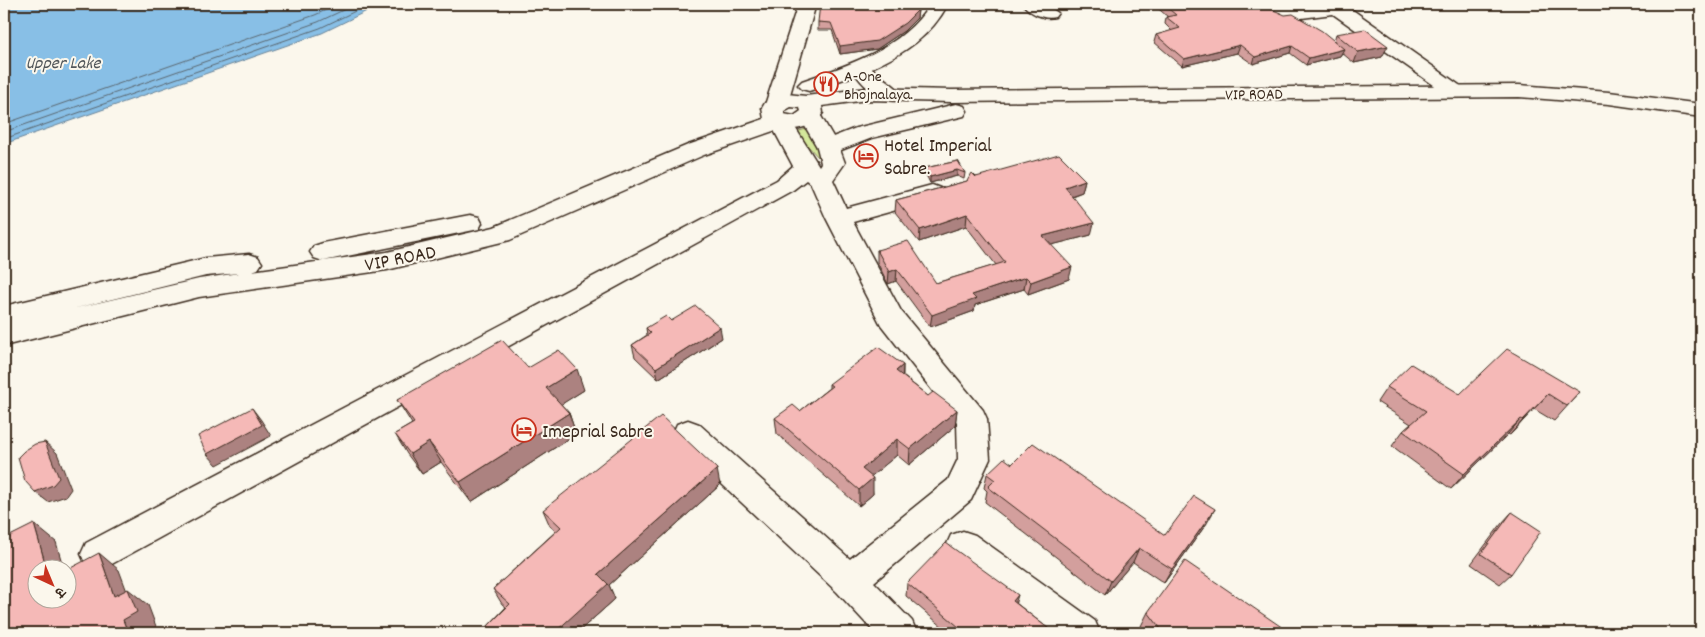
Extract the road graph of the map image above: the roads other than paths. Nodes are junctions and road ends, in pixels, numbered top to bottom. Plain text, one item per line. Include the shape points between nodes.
1 (806, 4) edge
2 (939, 4) edge
3 (1263, 4) edge
4 (788, 62) junction
5 (860, 66) junction
6 (1455, 91) junction
7 (892, 94) junction
8 (808, 101) junction
9 (956, 111) junction
10 (1701, 111) edge
11 (778, 113) junction
12 (1701, 125) edge
13 (828, 147) junction
14 (814, 174) junction
15 (957, 186) edge
16 (838, 218) junction
17 (4, 316) edge
18 (4, 336) edge
19 (688, 433) dead end
20 (963, 546) dead end
21 (98, 554) edge
22 (849, 581) junction
23 (899, 633) edge
24 (1082, 633) edge

1 - 4 main road
2 - 5 main road via 936,14 910,38
3 - 6 main road via 1286,14 1330,7 1340,10
4 - 8 main road
4 - 11 main road
5 - 7 main road via 872,82
5 - 8 main road
6 - 7 main road, VIP ROAD
6 - 10 main road, VIP ROAD via 1519,91 1609,98
7 - 8 main road, VIP ROAD
8 - 9 main road, VIP ROAD via 852,111
8 - 11 main road via 787,100
8 - 13 main road
9 - 12 main road, VIP ROAD via 1534,104 1604,109
9 - 13 main road via 864,133
11 - 14 main road
11 - 17 main road, VIP ROAD via 708,128 500,216 393,240 267,262 206,267
11 - 18 main road, VIP ROAD via 501,234 387,262 199,288
13 - 14 main road via 834,163
14 - 16 main road
14 - 21 main road via 785,185
15 - 16 main road
16 - 22 main road via 891,318 972,418 974,459 960,490
19 - 22 main road
20 - 24 main road
22 - 23 main road

